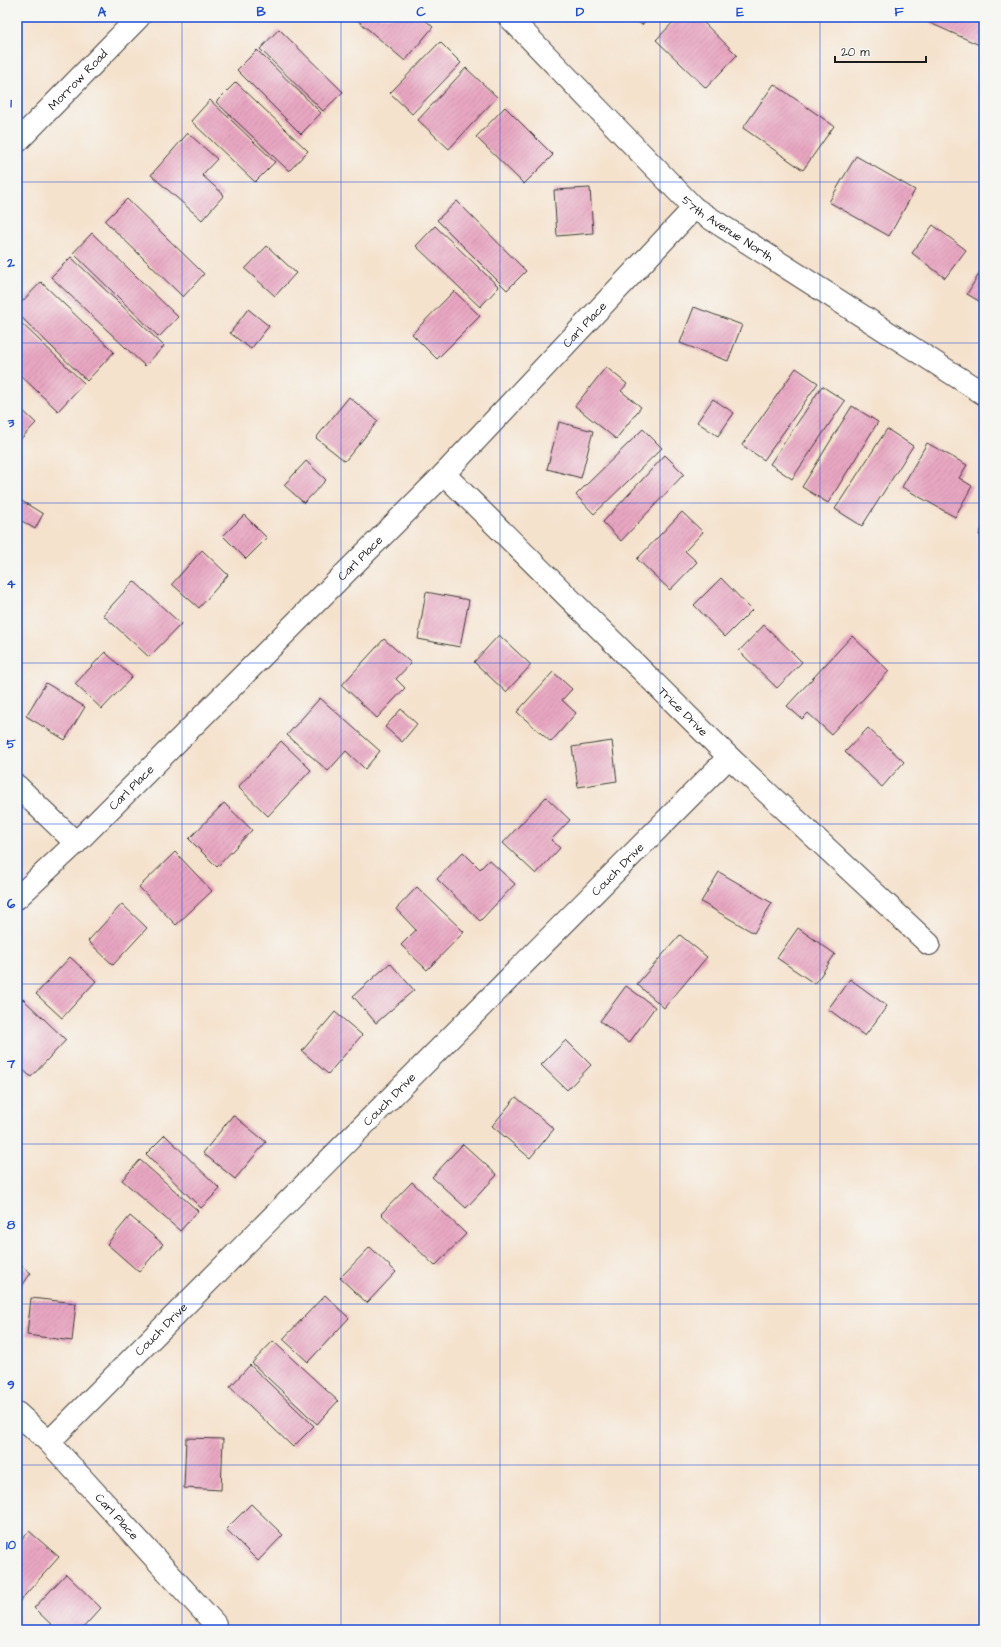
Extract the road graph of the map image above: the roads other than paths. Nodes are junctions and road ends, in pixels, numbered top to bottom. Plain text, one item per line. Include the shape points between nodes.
1 (139, 17) edge
2 (509, 17) edge
3 (17, 142) edge
4 (694, 208) junction
5 (984, 394) edge
6 (444, 474) junction
7 (729, 757) junction
8 (17, 786) edge
9 (76, 844) junction
10 (17, 898) edge
11 (929, 944) dead end
12 (17, 1413) edge
13 (49, 1442) junction
14 (215, 1624) dead end

1 - 3 street, Morrow Road
2 - 4 street, 57th Avenue North
4 - 5 street, 57th Avenue North
4 - 6 street, Carl Place
6 - 7 street, Trice Drive
6 - 9 street, Carl Place
7 - 11 street, Trice Drive
7 - 13 street, Couch Drive
8 - 9 street
9 - 10 street, Carl Place
12 - 13 street, Carl Place
13 - 14 street, Carl Place

